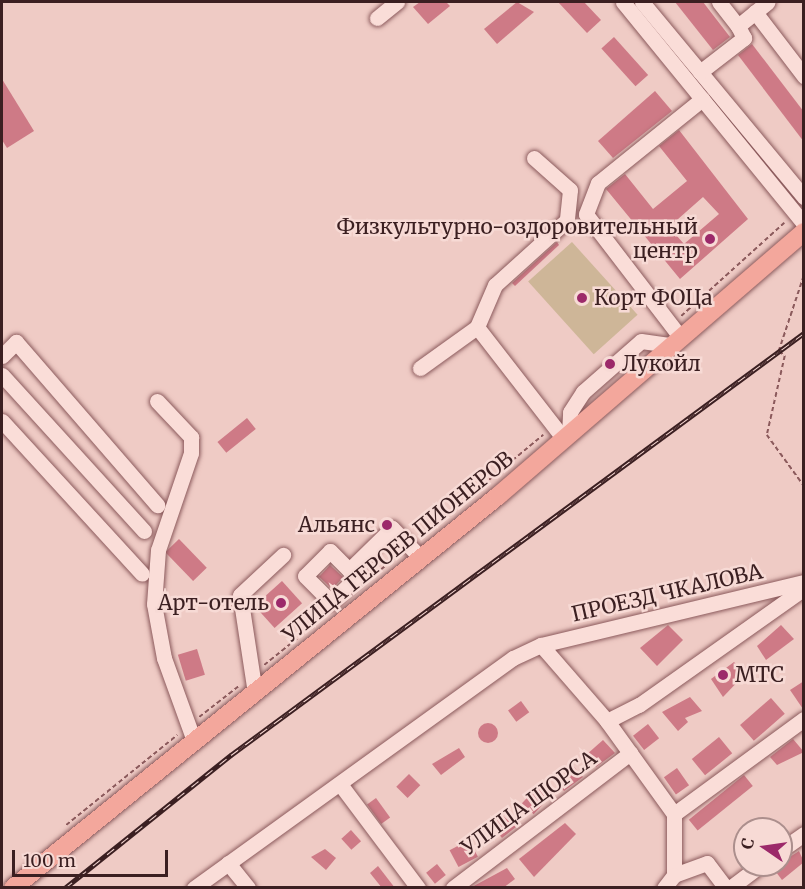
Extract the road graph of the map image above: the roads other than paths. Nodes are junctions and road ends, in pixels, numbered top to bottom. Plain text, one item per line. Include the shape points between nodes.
1 (397, 2) edge
2 (622, 2) edge
3 (642, 2) edge
4 (719, 2) edge
5 (768, 2) edge
6 (755, 12) junction
7 (377, 18) dead end
8 (738, 26) junction
9 (700, 72) junction
10 (804, 76) edge
11 (702, 99) junction
12 (534, 158) dead end
13 (804, 197) edge
14 (804, 224) edge
15 (804, 232) edge
16 (477, 327) junction
17 (676, 342) junction
18 (2, 356) edge
19 (420, 368) dead end
20 (2, 375) edge
21 (157, 401) dead end
22 (2, 421) edge
23 (567, 436) junction
24 (156, 506) dead end
25 (144, 531) dead end
26 (283, 555) dead end
27 (421, 558) junction
28 (349, 570) dead end
29 (142, 574) dead end
30 (804, 582) edge
31 (804, 588) edge
32 (541, 645) junction
33 (255, 693) junction
34 (804, 719) edge
35 (607, 721) junction
36 (195, 741) junction
37 (630, 753) junction
38 (340, 784) junction
39 (674, 814) junction
40 (228, 863) junction
41 (674, 875) junction
42 (744, 877) edge
43 (13, 888) edge
44 (194, 888) edge
45 (248, 888) edge
46 (418, 888) edge
47 (453, 888) edge
48 (664, 888) edge
49 (728, 888) edge

1 - 7 street
2 - 11 street
3 - 9 street
4 - 8 street
5 - 6 street
6 - 8 street
6 - 10 street
8 - 9 street via 744,38
9 - 13 street
11 - 14 street
11 - 17 street via 598,183 586,214
12 - 16 street via 570,190 567,220 495,285
15 - 17 main road, УЛИЦА ГЕРОЕВ ПИОНЕРОВ
16 - 19 street
16 - 23 street
17 - 23 main road, УЛИЦА ГЕРОЕВ ПИОНЕРОВ
18 - 24 street via 16,342
20 - 25 street
21 - 36 street via 191,437 190,453 158,550 154,604 164,658
22 - 29 street
23 - 27 main road, УЛИЦА ГЕРОЕВ ПИОНЕРОВ
26 - 33 street via 240,595
27 - 28 street via 392,528
27 - 33 main road, УЛИЦА ГЕРОЕВ ПИОНЕРОВ
30 - 32 street, ПРОЕЗД ЧКАЛОВА
31 - 35 street, ПРОЕЗД ЧКАЛОВА via 639,705
32 - 35 street
32 - 38 street via 480,679
33 - 36 main road, УЛИЦА ГЕРОЕВ ПИОНЕРОВ
34 - 39 street
35 - 37 street
36 - 43 main road, УЛИЦА ГЕРОЕВ ПИОНЕРОВ
37 - 39 street
37 - 47 street, УЛИЦА ЩОРСА
38 - 40 street
38 - 46 street
39 - 41 street
40 - 44 street
40 - 45 street
41 - 48 street
41 - 49 street via 707,863
42 - 49 street

